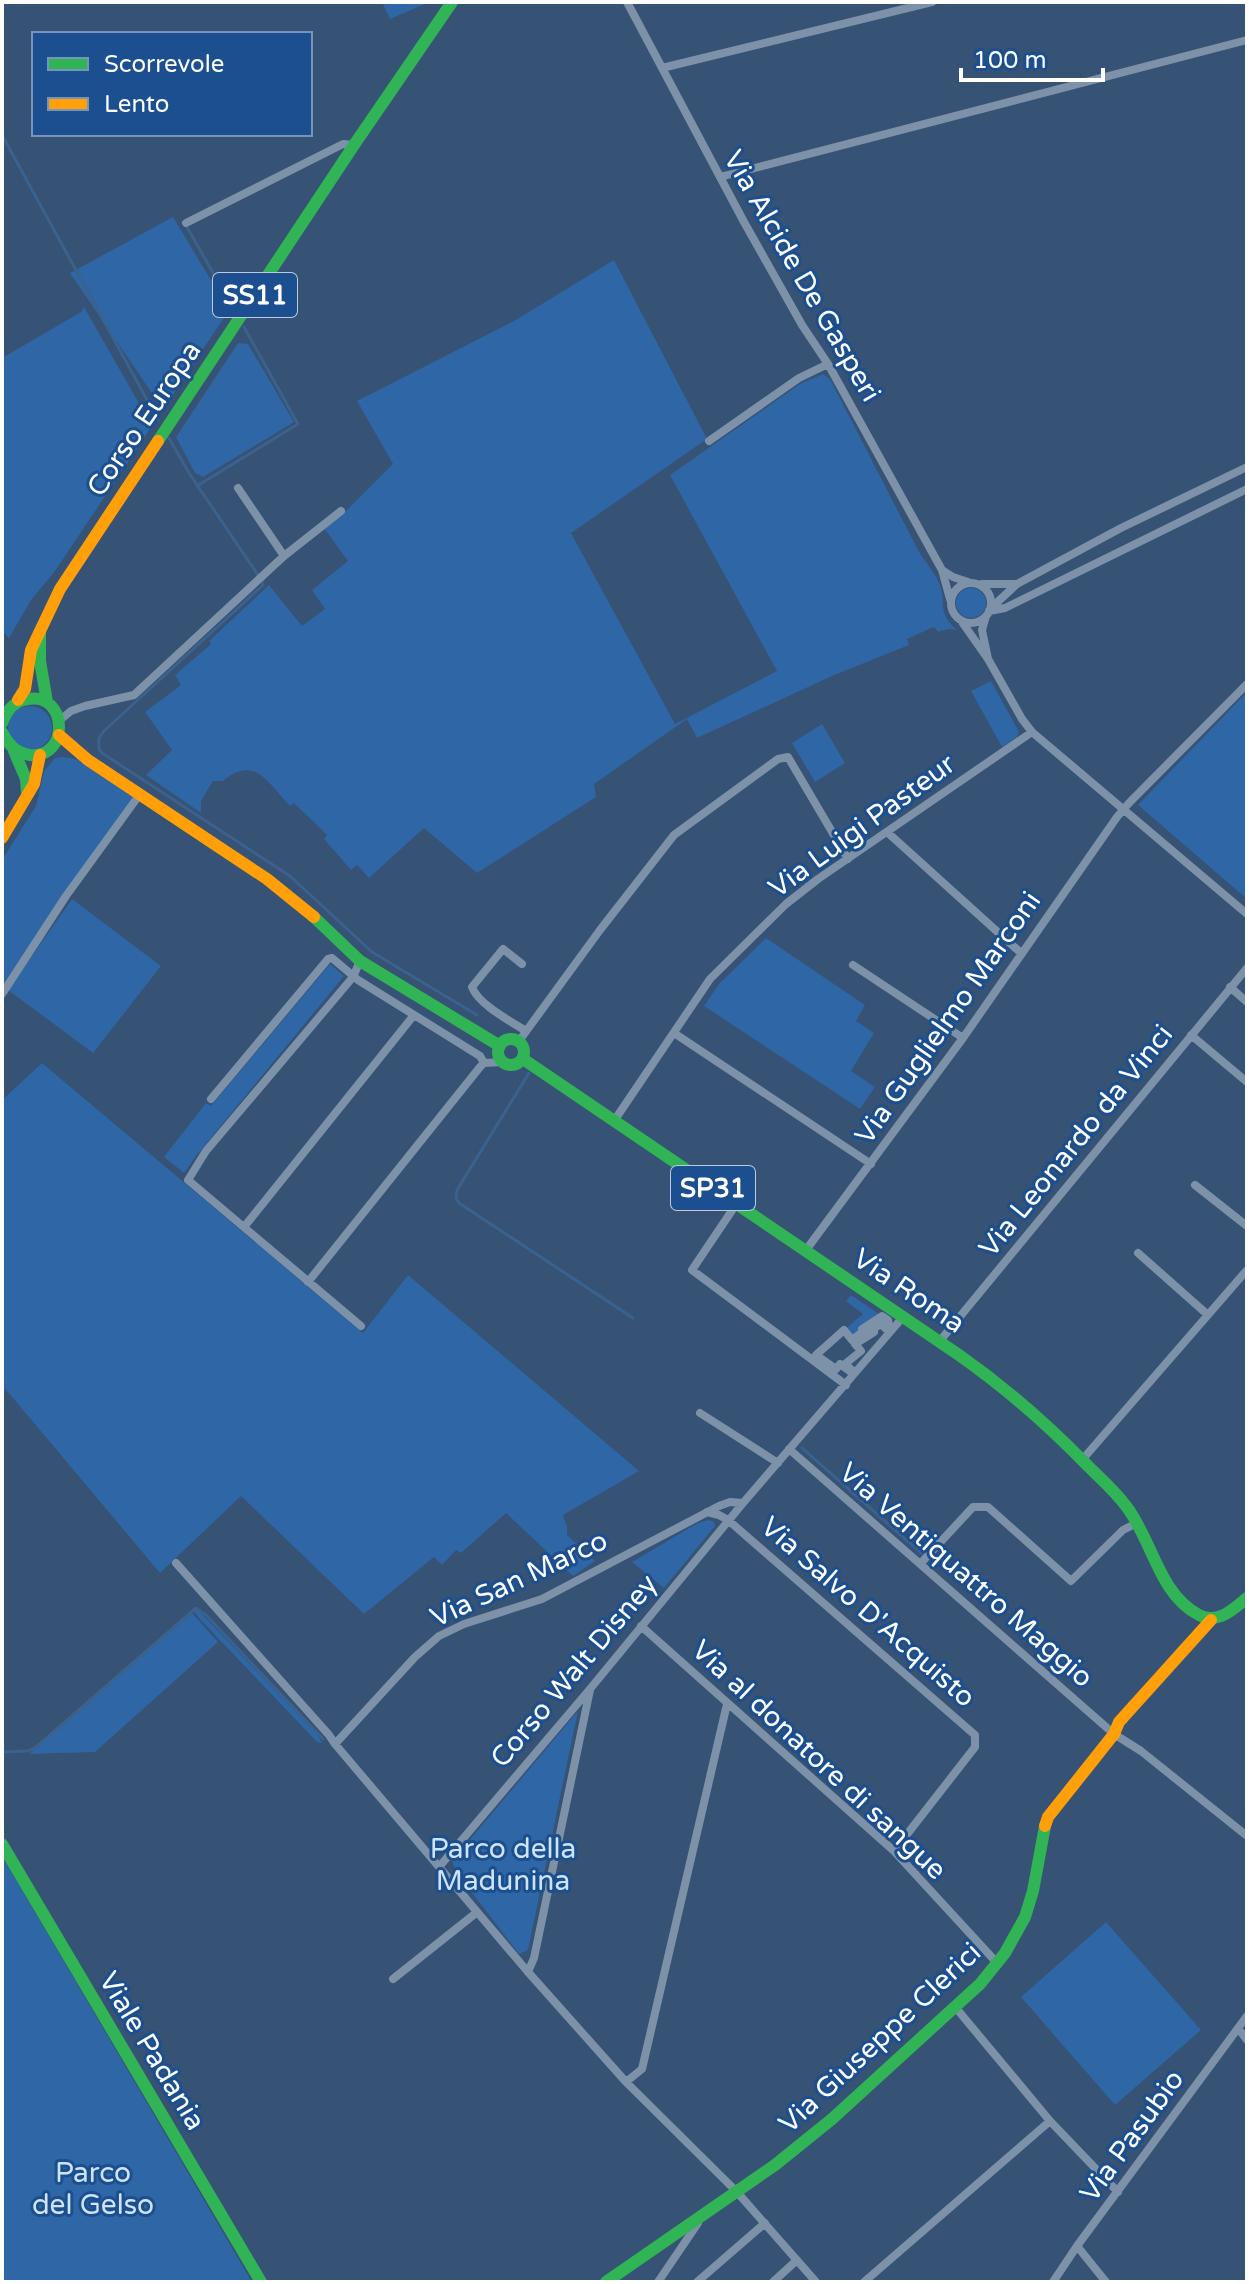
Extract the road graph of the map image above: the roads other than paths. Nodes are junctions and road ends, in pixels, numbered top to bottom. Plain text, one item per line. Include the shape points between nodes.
1 (452, 2) edge
2 (627, 2) edge
3 (932, 2) edge
4 (1247, 40) edge
5 (662, 68) junction
6 (354, 145) junction
7 (720, 177) junction
8 (186, 223) dead end
9 (828, 364) junction
10 (709, 441) dead end
11 (1247, 467) edge
12 (238, 488) dead end
13 (1247, 489) edge
14 (341, 511) dead end
15 (284, 556) junction
16 (942, 570) junction
17 (976, 583) junction
18 (1017, 584) junction
19 (950, 601) junction
20 (988, 614) junction
21 (961, 621) junction
22 (41, 627) junction
23 (988, 659) junction
24 (1247, 684) edge
25 (47, 702) junction
26 (9, 705) edge
27 (60, 720) junction
28 (2, 723) edge
29 (2, 732) edge
30 (1032, 732) junction
31 (59, 735) junction
32 (9, 749) edge
33 (42, 754) junction
34 (88, 760) junction
35 (140, 794) junction
36 (28, 796) junction
37 (1124, 809) junction
38 (887, 832) junction
39 (2, 838) edge
40 (848, 859) junction
41 (1247, 914) edge
42 (1021, 953) junction
43 (360, 961) junction
44 (522, 964) dead end
45 (853, 965) dead end
46 (1247, 968) edge
47 (353, 977) junction
48 (1230, 987) junction
49 (2, 994) edge
50 (1247, 1002) edge
51 (414, 1015) junction
52 (674, 1033) junction
53 (1191, 1035) junction
54 (523, 1036) junction
55 (963, 1038) junction
56 (500, 1046) junction
57 (523, 1059) junction
58 (503, 1062) junction
59 (484, 1063) junction
60 (1247, 1082) edge
61 (211, 1099) dead end
62 (614, 1121) junction
63 (871, 1164) junction
64 (1195, 1185) dead end
65 (737, 1203) junction
66 (1247, 1226) edge
67 (244, 1227) junction
68 (806, 1250) junction
69 (1138, 1253) dead end
70 (1247, 1271) edge
71 (308, 1282) junction
72 (1208, 1315) junction
73 (903, 1317) junction
74 (361, 1326) dead end
75 (886, 1329) joint
76 (939, 1342) junction
77 (846, 1385) junction
78 (700, 1413) dead end
79 (789, 1449) junction
80 (1082, 1460) junction
81 (778, 1463) junction
82 (743, 1503) junction
83 (707, 1512) junction
84 (728, 1520) junction
85 (1137, 1523) junction
86 (176, 1563) dead end
87 (921, 1563) junction
88 (1247, 1598) edge
89 (1211, 1620) junction
90 (641, 1626) junction
91 (590, 1689) junction
92 (727, 1704) junction
93 (1114, 1734) junction
94 (335, 1744) junction
95 (1247, 1836) edge
96 (2, 1844) edge
97 (894, 1851) junction
98 (439, 1867) junction
99 (476, 1913) junction
100 (998, 1964) junction
101 (528, 1972) junction
102 (393, 1979) dead end
103 (956, 2008) junction
104 (1247, 2016) edge
105 (1238, 2028) junction
106 (1247, 2040) edge
107 (626, 2082) junction
108 (1050, 2121) junction
109 (737, 2192) junction
110 (1118, 2192) junction
111 (701, 2217) junction
112 (765, 2223) junction
113 (1077, 2246) junction
114 (797, 2260) junction
115 (261, 2282) edge
116 (606, 2282) edge
117 (658, 2282) edge
118 (697, 2282) edge
119 (773, 2282) edge
120 (816, 2282) edge
121 (864, 2282) edge
122 (1053, 2282) edge
123 (1106, 2282) edge

1 - 6 main road, Corso Europa / SS11
2 - 5 street, Via Alcide De Gasperi
3 - 5 street
4 - 7 street
5 - 7 street, Via Alcide De Gasperi
6 - 8 street via 343,144
6 - 22 main road, Corso Europa / SS11 via 60,589
7 - 9 street, Via Alcide De Gasperi
9 - 10 street via 799,378
9 - 16 street, Via Alcide De Gasperi
11 - 18 street
12 - 15 street
13 - 20 street
14 - 15 street
15 - 27 street via 134,695 71,711
16 - 17 street
16 - 19 street, Via Alcide De Gasperi
17 - 18 street
17 - 19 street via 960,585
17 - 20 street via 989,593
18 - 20 street
19 - 21 street
20 - 21 street via 972,623
20 - 23 street via 982,630
21 - 23 street
22 - 25 main road, Corso Europa
22 - 26 main road, Corso Europa via 25,689
23 - 30 street
24 - 37 street, Via Guglielmo Marconi
25 - 26 main road via 28,697
25 - 27 main road
26 - 28 main road, Corso Europa
27 - 31 main road
29 - 32 main road
30 - 37 street
30 - 38 street, Via Luigi Pasteur
31 - 33 main road
31 - 34 main road
32 - 33 main road
32 - 36 main road via 26,779
33 - 34 main road via 66,753
33 - 36 main road
34 - 35 main road
35 - 43 main road via 267,879
35 - 49 street
36 - 39 main road
37 - 41 street
37 - 42 street, Via Guglielmo Marconi
38 - 40 street, Via Luigi Pasteur
38 - 42 street
40 - 52 street, Via Luigi Pasteur via 786,904 710,979
40 - 54 street via 788,757 778,759 674,835
42 - 55 street, Via Guglielmo Marconi
43 - 47 street
43 - 56 main road
44 - 54 street via 503,949 472,987
45 - 55 street
46 - 48 street, Via Leonardo da Vinci
47 - 51 street
47 - 61 street via 328,959
47 - 67 street via 206,1151 188,1180
48 - 50 street
48 - 53 street, Via Leonardo da Vinci
51 - 59 street
51 - 67 street
52 - 62 street, Via Luigi Pasteur
52 - 63 street
53 - 60 street
53 - 76 street, Via Leonardo da Vinci
54 - 56 main road
54 - 57 main road
55 - 63 street, Via Guglielmo Marconi
56 - 58 main road
57 - 58 main road via 511,1065
57 - 62 main road, Via Roma / SP31
58 - 59 street
59 - 71 street
62 - 65 main road, Via Roma / SP31
63 - 68 street, Via Guglielmo Marconi
64 - 66 street
65 - 68 main road, Via Roma / SP31
65 - 77 street via 692,1270
67 - 71 street
68 - 73 main road, Via Roma / SP31
69 - 72 street
70 - 72 street
71 - 74 street
72 - 80 street
73 - 76 main road, Via Roma / SP31
73 - 77 street
75 - 75 street via 888,1320 882,1316 852,1340 844,1330 816,1355 851,1372 845,1364 861,1351 855,1344 879,1325
76 - 80 main road, Via Roma / SP31 via 993,1378
77 - 79 street
78 - 81 street
79 - 81 street
79 - 87 street, Via Ventiquattro Maggio
80 - 85 main road, Via Roma / SP31
81 - 82 street
82 - 83 street, Via San Marco via 730,1502
82 - 84 street, Corso Walt Disney
83 - 84 street
83 - 94 street, Via San Marco via 542,1599 439,1636
84 - 90 street, Corso Walt Disney
84 - 97 street, Via Salvo D'Acquisto via 974,1732 975,1747
85 - 87 street via 1071,1581 988,1507 973,1507
85 - 89 main road, Via Roma / SP31 via 1173,1590 1187,1607
86 - 94 street
87 - 93 street, Via Ventiquattro Maggio
88 - 89 main road, Via Giuseppe Clerici
89 - 93 main road, Via Giuseppe Clerici
90 - 91 street, Corso Walt Disney
90 - 92 street, Via al donatore di sangue
91 - 98 street, Corso Walt Disney
91 - 101 street
92 - 97 street, Via al donatore di sangue
92 - 107 street via 642,2069
93 - 95 street, Via Ventiquattro Maggio
93 - 100 main road, Via Giuseppe Clerici via 1048,1817 1028,1910
94 - 98 street
96 - 115 main road, Viale Padania
97 - 100 street, Via al donatore di sangue
98 - 99 street
99 - 101 street
99 - 102 street
100 - 103 main road, Via Giuseppe Clerici
101 - 107 street
103 - 108 street
103 - 109 main road, Via Giuseppe Clerici via 832,2119
104 - 105 street, Via Pasubio
105 - 106 street
105 - 110 street, Via Pasubio
107 - 109 street
108 - 110 street
108 - 121 street
109 - 111 main road, Via Giuseppe Clerici
109 - 112 street
110 - 113 street, Via Pasubio
111 - 116 main road, Via Giuseppe Clerici
111 - 117 street
112 - 114 street
112 - 118 street
113 - 122 street, Via Pasubio
113 - 123 street
114 - 119 street
114 - 120 street

